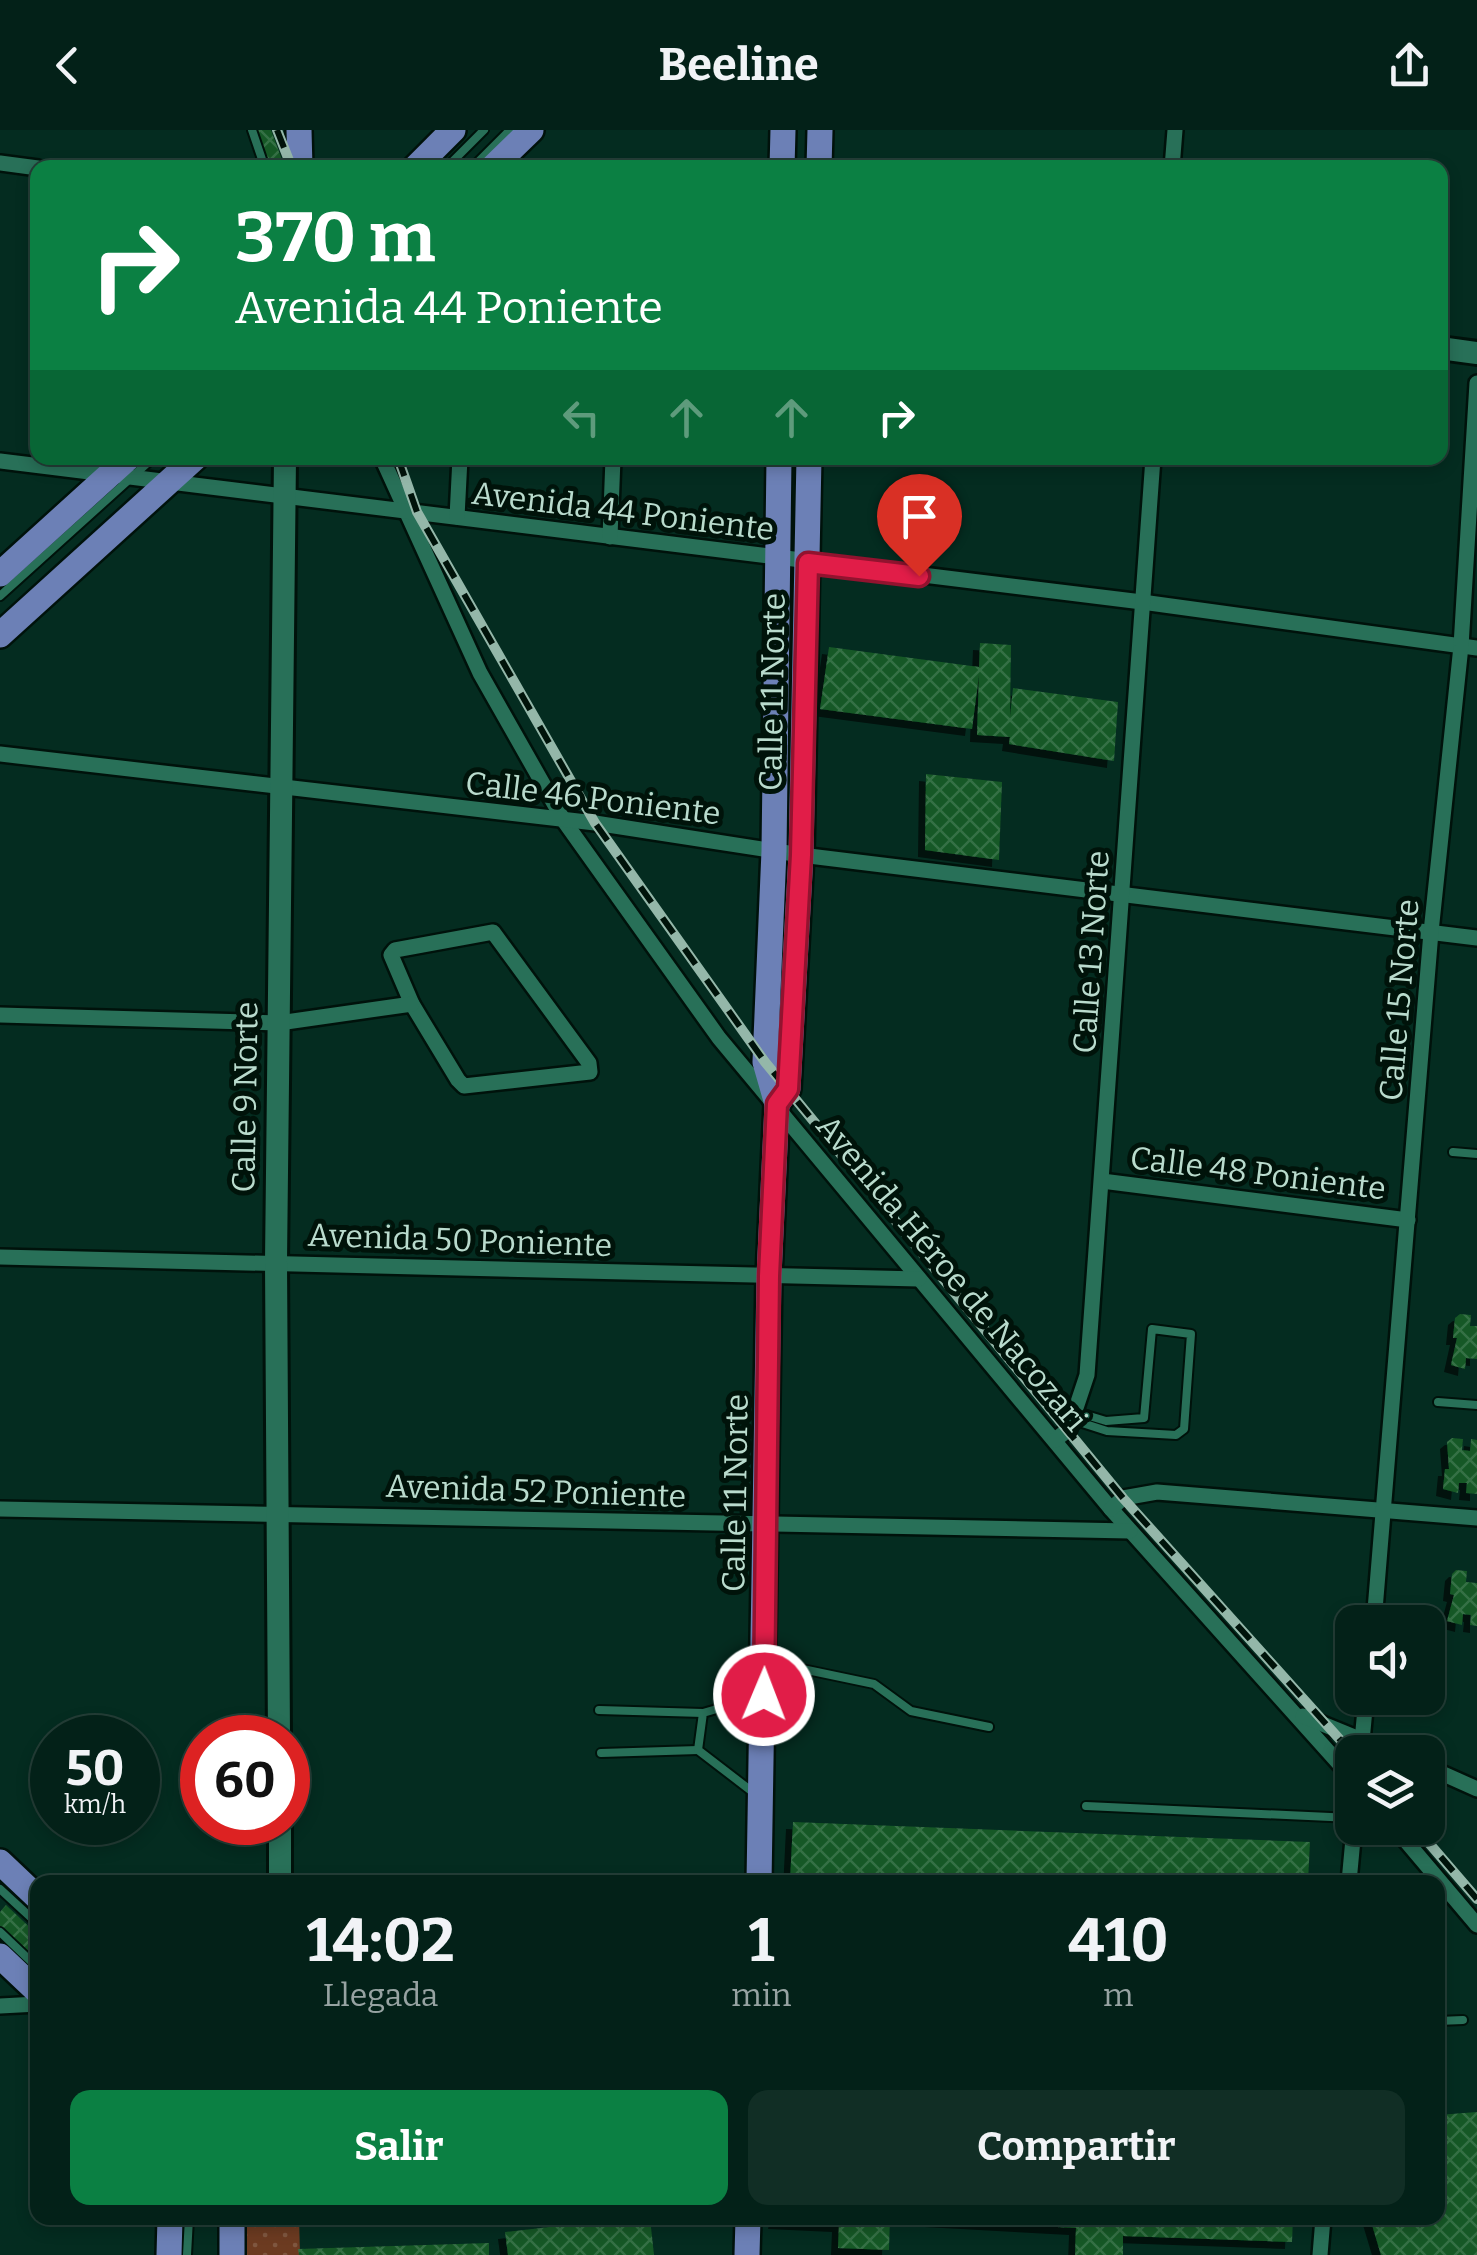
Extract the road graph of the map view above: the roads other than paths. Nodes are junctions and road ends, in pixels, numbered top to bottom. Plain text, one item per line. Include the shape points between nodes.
1 (252, 130) edge
2 (289, 130) edge
3 (453, 130) edge
4 (484, 130) edge
5 (510, 130) edge
6 (531, 130) edge
7 (783, 130) edge
8 (820, 130) edge
9 (1175, 130) edge
10 (300, 151) edge
11 (262, 160) edge
12 (423, 160) edge
13 (454, 160) edge
14 (480, 160) edge
15 (500, 160) edge
16 (782, 160) edge
17 (818, 160) edge
18 (1173, 160) edge
19 (0, 163) edge
20 (30, 167) edge
21 (1448, 349) edge
22 (1477, 353) edge
23 (1477, 383) edge
24 (0, 462) edge
25 (30, 464) edge
26 (41, 465) edge
27 (285, 465) edge
28 (385, 465) edge
29 (460, 465) edge
30 (613, 465) edge
31 (779, 465) edge
32 (809, 465) edge
33 (1152, 465) edge
34 (123, 471) edge
35 (168, 473) edge
36 (284, 496) junction
37 (404, 511) junction
38 (457, 518) junction
39 (610, 537) junction
40 (778, 559) junction
41 (808, 563) junction
42 (0, 574) edge
43 (0, 596) edge
44 (1142, 602) junction
45 (14, 606) dead end
46 (0, 635) edge
47 (1469, 647) edge
48 (0, 754) edge
49 (281, 786) junction
50 (564, 822) junction
51 (774, 850) junction
52 (801, 855) junction
53 (1123, 893) junction
54 (1431, 932) junction
55 (1477, 938) edge
56 (412, 1004) junction
57 (0, 1014) edge
58 (279, 1023) junction
59 (777, 1104) junction
60 (1453, 1152) dead end
61 (1477, 1154) edge
62 (1102, 1181) junction
63 (1408, 1220) junction
64 (0, 1257) edge
65 (276, 1262) junction
66 (769, 1276) junction
67 (919, 1279) junction
68 (1438, 1402) dead end
69 (1477, 1405) edge
70 (1075, 1416) junction
71 (1055, 1440) junction
72 (0, 1509) edge
73 (1111, 1510) junction
74 (1385, 1510) junction
75 (278, 1511) junction
76 (1477, 1518) edge
77 (768, 1525) junction
78 (1130, 1531) junction
79 (1376, 1605) edge
80 (765, 1661) junction
81 (764, 1695) junction
82 (599, 1710) dead end
83 (703, 1712) junction
84 (1296, 1713) junction
85 (280, 1715) edge
86 (990, 1727) dead end
87 (1338, 1735) edge
88 (698, 1750) junction
89 (601, 1753) dead end
90 (1335, 1758) edge
91 (1445, 1775) edge
92 (1477, 1789) edge
93 (762, 1799) junction
94 (1086, 1806) dead end
95 (1335, 1817) edge
96 (280, 1845) edge
97 (1352, 1845) edge
98 (1409, 1845) edge
99 (0, 1862) edge
100 (280, 1875) edge
101 (759, 1875) edge
102 (1350, 1875) edge
103 (1435, 1875) edge
104 (1445, 1887) edge
105 (0, 1890) edge
106 (30, 1890) edge
107 (30, 1917) edge
108 (1477, 1925) edge
109 (0, 1932) edge
110 (0, 1956) edge
111 (30, 1960) edge
112 (30, 1984) edge
113 (30, 2004) edge
114 (0, 2006) edge
115 (1463, 2020) dead end
116 (1445, 2021) edge
117 (170, 2225) edge
118 (188, 2225) edge
119 (223, 2225) edge
120 (232, 2225) edge
121 (748, 2225) edge
122 (1322, 2225) edge
123 (169, 2255) edge
124 (188, 2255) edge
125 (222, 2255) edge
126 (232, 2255) edge
127 (747, 2255) edge
128 (1320, 2255) edge

1 - 11 lane
2 - 10 main road
3 - 12 main road
4 - 13 lane
5 - 14 lane
6 - 15 main road
7 - 16 main road
8 - 17 main road
9 - 18 street
19 - 20 street
21 - 22 main road
23 - 47 street, Calle 15 Norte
24 - 25 street, Avenida 44 Poniente
26 - 34 street, Avenida 44 Poniente
27 - 36 main road, Calle 9 Norte
28 - 37 street, Avenida Héroe de Nacozari
29 - 38 street
30 - 39 street
31 - 40 main road, Calle 11 Norte
32 - 41 main road, Calle 11 Norte
33 - 44 street, Calle 13 Norte
34 - 35 street, Avenida 44 Poniente
34 - 42 main road
34 - 43 lane
35 - 36 street, Avenida 44 Poniente
35 - 45 lane
35 - 46 main road
36 - 37 street, Avenida 44 Poniente
36 - 49 main road, Calle 9 Norte
37 - 38 street, Avenida 44 Poniente
37 - 50 street, Avenida Héroe de Nacozari via 480,674
38 - 39 street, Avenida 44 Poniente
39 - 40 street, Avenida 44 Poniente
40 - 41 street, Avenida 44 Poniente
40 - 51 main road, Calle 11 Norte
41 - 44 street, Avenida 44 Poniente
41 - 52 main road, Calle 11 Norte
44 - 47 street, Avenida 44 Poniente
44 - 53 street, Calle 13 Norte
47 - 54 street, Calle 15 Norte
48 - 49 street, Calle 46 Poniente
49 - 50 street, Calle 46 Poniente
49 - 58 main road, Calle 9 Norte
50 - 51 street, Calle 46 Poniente
50 - 59 street, Avenida Héroe de Nacozari via 718,1038
51 - 52 street, Calle 46 Poniente
51 - 59 main road, Calle 11 Norte via 764,1062
52 - 53 street, Calle 46 Poniente
52 - 59 main road, Calle 11 Norte via 788,1089
53 - 54 street, Calle 46 Poniente
53 - 62 street, Calle 13 Norte
54 - 55 street, Calle 46 Poniente
54 - 63 street, Calle 15 Norte
56 - 56 street via 391,955 395,950 493,932 590,1072 464,1086
56 - 58 street
57 - 58 street
58 - 65 main road, Calle 9 Norte
59 - 66 main road, Calle 11 Norte
59 - 67 street, Avenida Héroe de Nacozari
60 - 61 lane
62 - 63 street, Calle 48 Poniente
62 - 70 street, Calle 13 Norte via 1087,1375
63 - 74 street, Calle 15 Norte
64 - 65 street, Avenida 50 Poniente
65 - 66 street, Avenida 50 Poniente
65 - 75 main road, Calle 9 Norte
66 - 67 street, Avenida 50 Poniente
66 - 77 main road, Calle 11 Norte
67 - 71 street, Avenida Héroe de Nacozari
68 - 69 lane
70 - 70 lane via 1106,1431 1176,1435 1184,1429 1191,1334 1152,1330 1144,1418
70 - 71 street, Calle 13 Norte
71 - 73 street, Avenida Héroe de Nacozari
72 - 75 street, Avenida 52 Poniente
73 - 74 street via 1122,1498 1156,1492
73 - 78 street, Avenida Héroe de Nacozari
74 - 76 street
74 - 79 street, Calle 15 Norte
75 - 77 street, Avenida 52 Poniente
75 - 85 main road, Calle 9 Norte
77 - 78 street, Avenida 52 Poniente
77 - 80 main road, Calle 11 Norte
78 - 84 street, Avenida Héroe de Nacozari
80 - 81 main road, Calle 11 Norte
80 - 86 lane via 874,1684 911,1711
81 - 83 lane
81 - 93 main road, Calle 11 Norte
82 - 83 lane
83 - 88 lane
84 - 87 street
84 - 90 street, Avenida Héroe de Nacozari
88 - 89 lane
88 - 93 lane
91 - 92 street
93 - 101 main road, Calle 11 Norte
94 - 95 lane
96 - 100 main road
97 - 102 street
98 - 103 street
99 - 106 main road
104 - 108 street
105 - 107 lane
109 - 111 lane
110 - 112 main road
113 - 114 street
115 - 116 lane
117 - 123 main road
118 - 124 lane
119 - 125 lane
120 - 126 main road
121 - 127 main road
122 - 128 street

